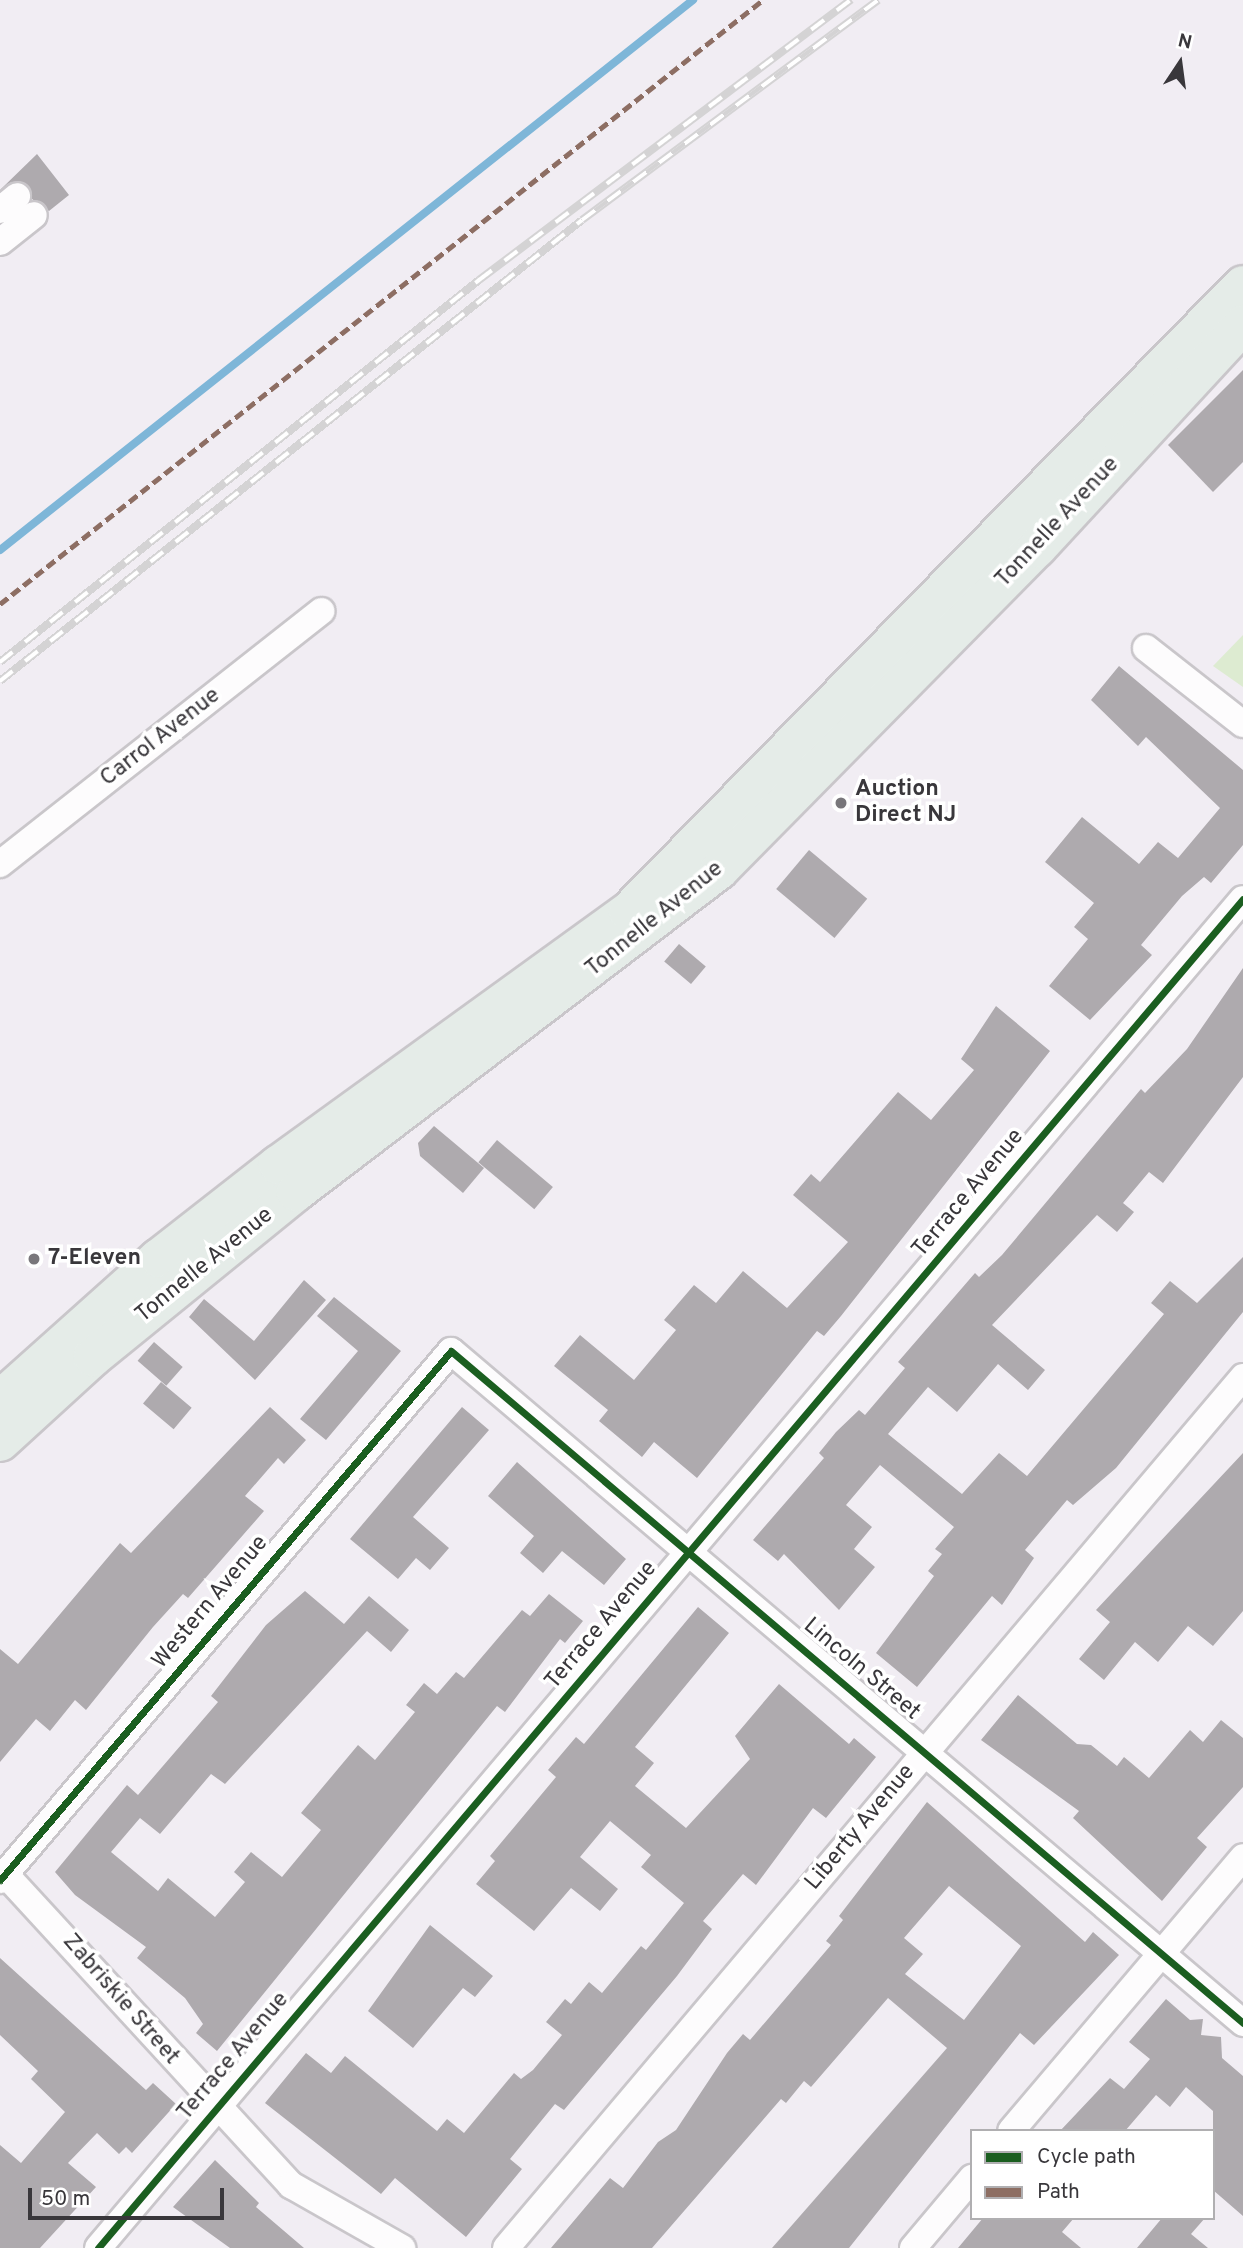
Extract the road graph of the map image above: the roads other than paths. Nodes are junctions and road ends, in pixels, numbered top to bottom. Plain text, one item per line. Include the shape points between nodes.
1 (17, 207) edge
2 (0, 242) edge
3 (1243, 285) edge
4 (1243, 325) edge
5 (321, 611) dead end
6 (1146, 648) dead end
7 (1243, 724) edge
8 (0, 864) edge
9 (1243, 900) edge
10 (451, 1350) joint
11 (1243, 1377) edge
12 (0, 1400) edge
13 (0, 1442) edge
14 (691, 1552) junction
15 (928, 1751) junction
16 (1243, 1857) edge
17 (3, 1877) edge
18 (1162, 1953) junction
19 (1243, 2023) edge
20 (216, 2109) junction
21 (1014, 2129) edge
22 (970, 2180) edge
23 (98, 2248) edge
24 (402, 2248) edge
25 (506, 2248) edge
26 (913, 2248) edge

1 - 2 street
3 - 12 highway, Tonnelle Avenue via 628,912 267,1173 159,1258
4 - 13 highway, Tonnelle Avenue via 1037,548 719,870 296,1192
5 - 8 street, Carrol Avenue
6 - 7 street
9 - 14 street, Terrace Avenue
10 - 14 street, Lincoln Street
10 - 17 street, Western Avenue
11 - 15 street, Liberty Avenue
14 - 15 street, Lincoln Street
14 - 20 street, Terrace Avenue
15 - 18 street, Lincoln Street
15 - 25 street, Liberty Avenue
16 - 18 street
17 - 20 street, Zabriskie Street
18 - 19 street, Lincoln Street
18 - 21 street
20 - 23 street, Terrace Avenue
20 - 24 street, Zabriskie Street via 291,2185
22 - 26 street

